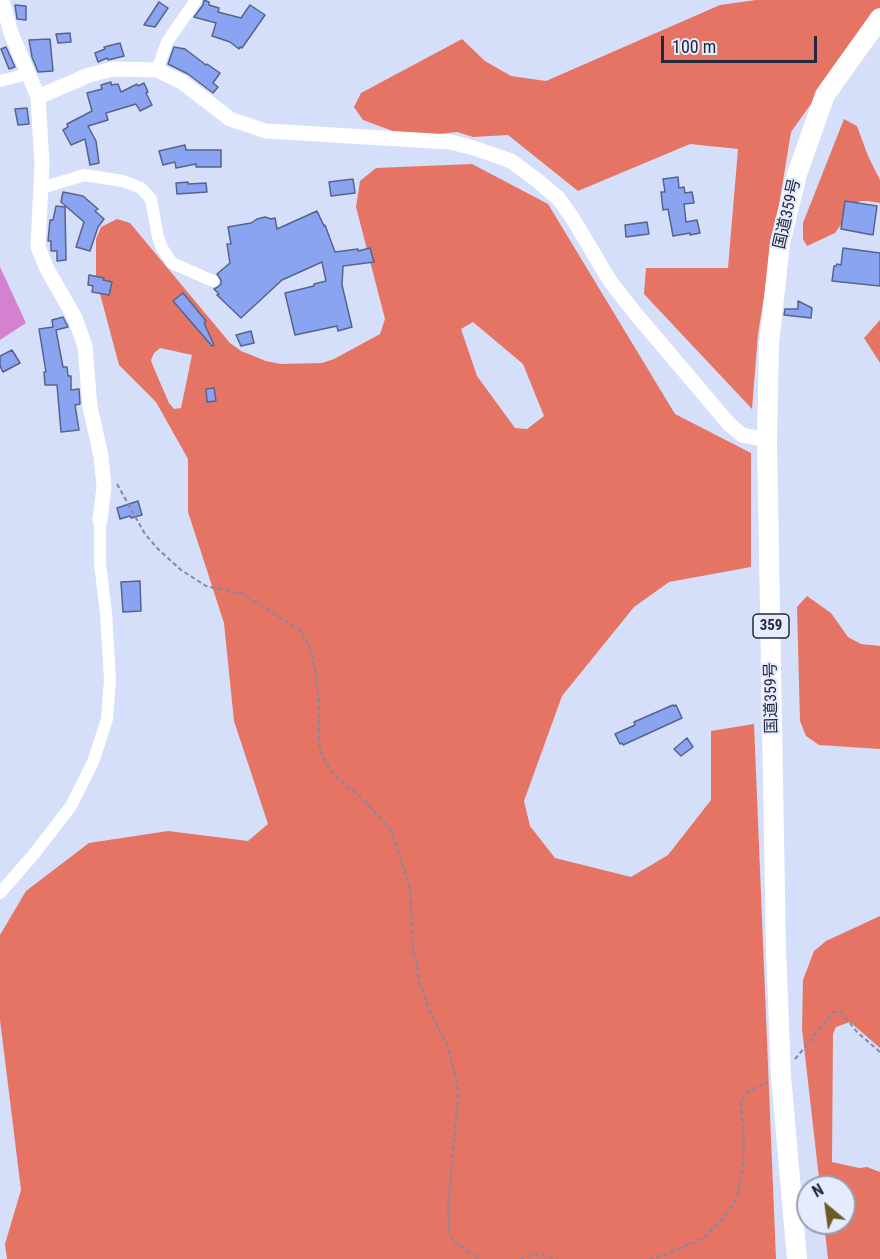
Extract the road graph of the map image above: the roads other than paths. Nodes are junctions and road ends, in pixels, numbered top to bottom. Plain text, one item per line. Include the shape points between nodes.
1 (2, 0) edge
2 (196, 0) edge
3 (880, 18) edge
4 (157, 70) junction
5 (28, 74) junction
6 (0, 81) edge
7 (38, 97) junction
8 (42, 188) junction
9 (213, 281) dead end
10 (767, 440) junction
11 (100, 520) joint
12 (0, 893) edge
13 (797, 1259) edge

1 - 5 street
2 - 4 street via 168,42
3 - 10 highway, 国道359号 / 359 via 825,95 797,174 780,243 769,344
4 - 7 street via 113,69
4 - 10 street via 182,82 230,119 266,131 450,142 511,160 559,199 610,281 729,424 742,435
5 - 6 street
5 - 7 street
7 - 8 street
8 - 9 street via 84,175 141,188 151,199 158,237 172,262
8 - 11 street via 38,247 85,346 90,407 104,487
10 - 13 highway, 国道359号 / 359 via 781,1076
11 - 12 street via 110,679 107,719 93,762 71,806

